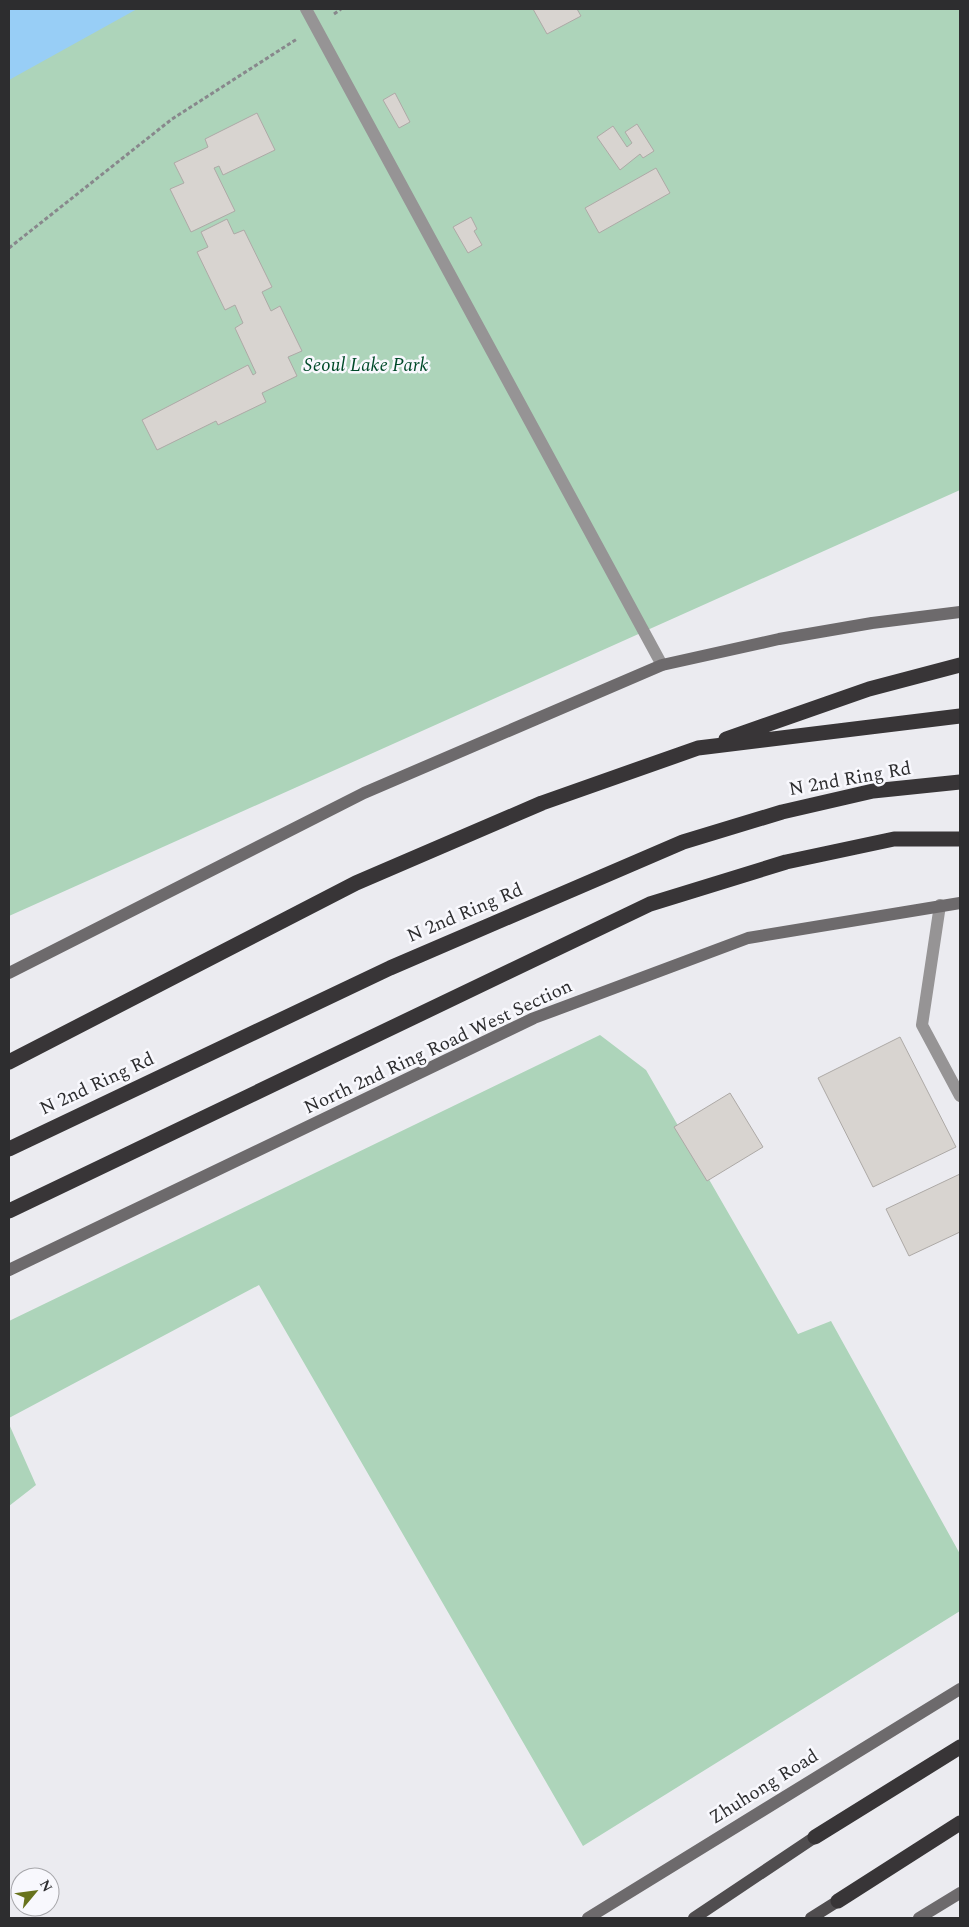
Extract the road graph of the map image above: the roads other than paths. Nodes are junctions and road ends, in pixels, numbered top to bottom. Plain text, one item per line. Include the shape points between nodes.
1 (312, 18) edge
2 (960, 612) edge
3 (662, 665) junction
4 (960, 665) edge
5 (960, 716) edge
6 (698, 748) junction
7 (960, 782) edge
8 (960, 838) edge
9 (960, 902) edge
10 (940, 905) junction
11 (9, 973) edge
12 (9, 1062) edge
13 (960, 1096) edge
14 (9, 1149) edge
15 (9, 1211) edge
16 (9, 1270) edge
17 (960, 1689) edge
18 (960, 1747) edge
19 (960, 1823) edge
20 (815, 1837) joint
21 (960, 1892) edge
22 (838, 1900) joint
23 (588, 1918) edge
24 (694, 1918) edge
25 (811, 1918) edge
26 (920, 1918) edge

1 - 3 street
2 - 3 main road via 779,638
3 - 11 main road via 364,793
4 - 6 highway via 869,689
5 - 6 highway
6 - 12 highway via 542,803 356,883
7 - 14 highway, N 2nd Ring Rd via 873,791 782,812 683,842 390,968
8 - 15 highway via 894,839 786,862 650,904
9 - 10 main road, North 2nd Ring Road West Section
10 - 13 street via 922,1025
10 - 16 main road, North 2nd Ring Road West Section via 748,938 534,1018
17 - 23 main road, Zhuhong Road
18 - 20 highway
19 - 22 highway
20 - 24 main road
21 - 26 main road
22 - 25 main road

